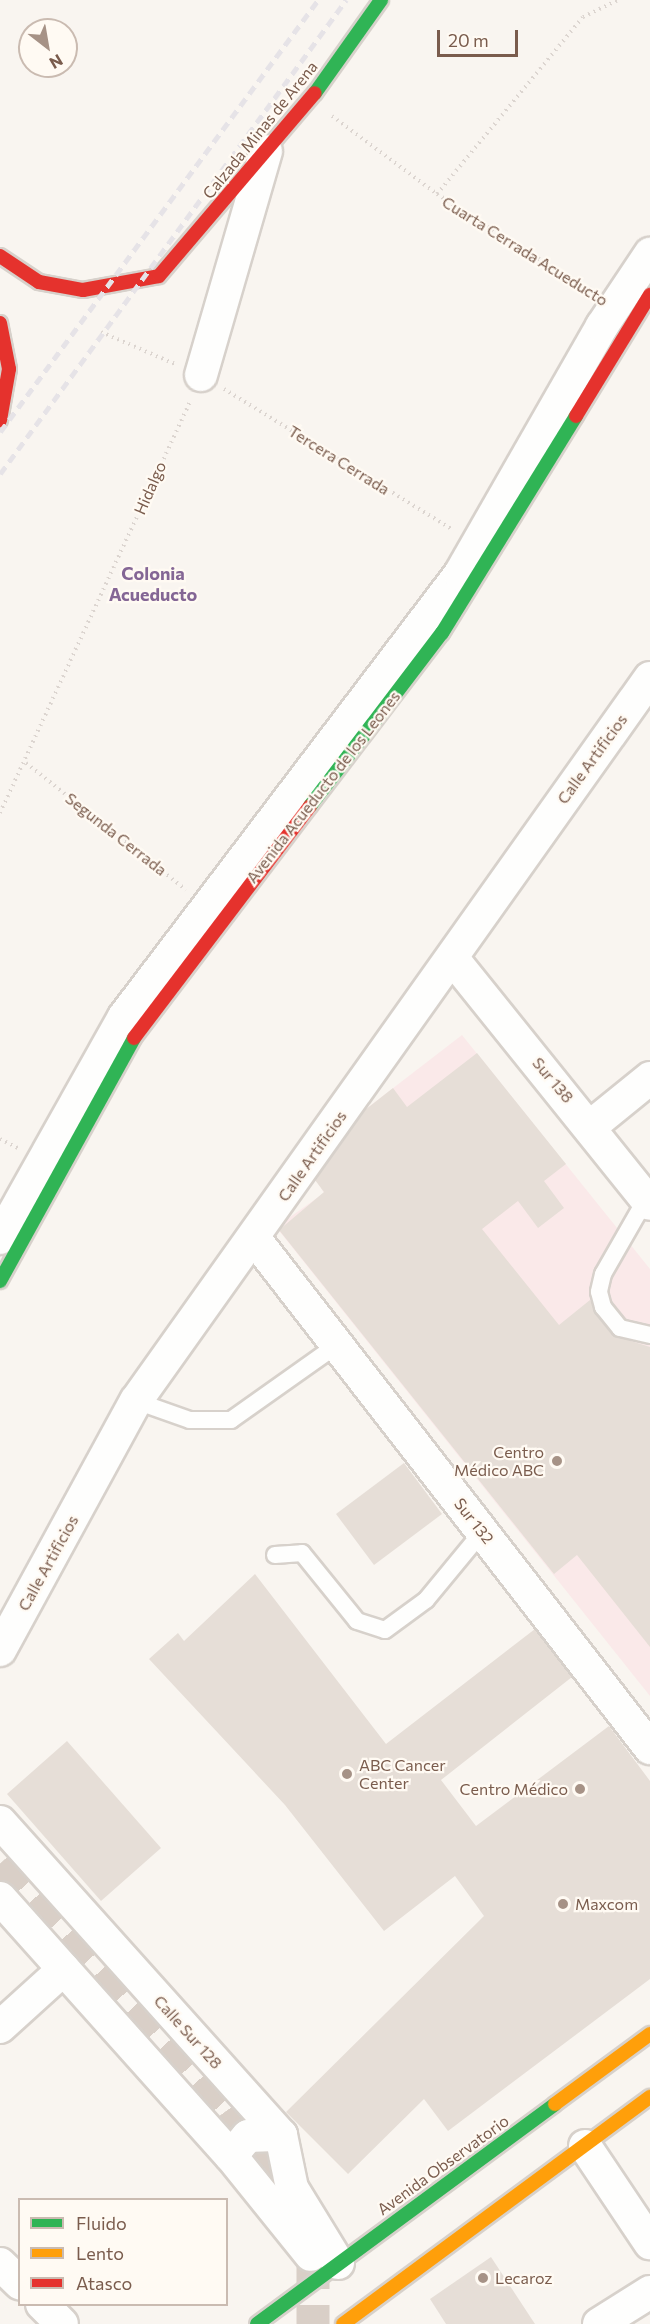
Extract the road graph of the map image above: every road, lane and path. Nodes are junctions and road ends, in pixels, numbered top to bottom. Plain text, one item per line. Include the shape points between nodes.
1 (381, 0) edge
2 (618, 0) edge
3 (310, 99) junction
4 (266, 151) junction
5 (436, 194) junction
6 (650, 254) edge
7 (0, 256) edge
8 (650, 295) edge
9 (614, 307) junction
10 (0, 323) edge
11 (100, 332) dead end
12 (201, 375) junction
13 (0, 420) edge
14 (477, 545) junction
15 (650, 678) edge
16 (26, 763) junction
17 (0, 813) edge
18 (206, 905) junction
19 (453, 958) junction
20 (650, 1078) edge
21 (591, 1126) junction
22 (648, 1201) edge
23 (0, 1238) edge
24 (254, 1238) junction
25 (0, 1281) edge
26 (650, 1335) edge
27 (338, 1345) junction
28 (136, 1401) junction
29 (482, 1532) junction
30 (275, 1555) dead end
31 (0, 1650) edge
32 (650, 1748) edge
33 (0, 1822) edge
34 (0, 1898) edge
35 (64, 1969) junction
36 (0, 2027) edge
37 (650, 2034) edge
38 (650, 2097) edge
39 (281, 2135) junction
40 (585, 2146) junction
41 (231, 2156) junction
42 (650, 2243) edge
43 (0, 2264) edge
44 (331, 2268) junction
45 (18, 2281) edge
46 (650, 2292) edge
47 (44, 2306) edge
48 (261, 2323) edge
49 (62, 2324) edge
50 (343, 2324) edge
51 (599, 2324) edge

1 - 3 street, Calzada Minas de Arena
2 - 5 path via 583,18
3 - 4 street, Calzada Minas de Arena
3 - 5 path, Cuarta Cerrada Acueducto
4 - 7 street, Calzada Minas de Arena via 159,276 83,290 39,282
4 - 12 street
5 - 9 path, Cuarta Cerrada Acueducto
6 - 9 street, Avenida Acueducto de los Leones
8 - 25 street, Avenida Acueducto de los Leones via 442,633 140,1028
9 - 14 street, Avenida Acueducto de los Leones
10 - 13 street via 9,369
11 - 12 path, Tercera Cerrada
12 - 14 path, Tercera Cerrada
12 - 16 path, Hidalgo
14 - 18 street, Avenida Acueducto de los Leones via 440,603
15 - 19 street, Calle Artificios
16 - 17 path, Hidalgo
16 - 18 path, Segunda Cerrada
18 - 23 street, Avenida Acueducto de los Leones via 124,1017
19 - 21 street, Sur 138
19 - 24 street, Calle Artificios
20 - 21 street
21 - 22 street, Sur 138
22 - 26 lane via 603,1274 599,1292 620,1328
24 - 27 street, Sur 132
24 - 28 street, Calle Artificios
27 - 28 lane via 231,1420 190,1420
27 - 29 street, Sur 132
28 - 31 street, Calle Artificios
29 - 30 lane via 426,1600 385,1630 357,1622 302,1553
29 - 32 street, Sur 132
33 - 39 street, Calle Sur 128
34 - 35 street
35 - 36 street
35 - 41 street
37 - 44 street, Avenida Observatorio
38 - 40 street
39 - 41 street via 248,2136
39 - 44 street via 292,2188
40 - 42 street
40 - 50 street
41 - 44 street
43 - 45 street
44 - 48 street, Avenida Observatorio
46 - 51 street
47 - 49 street

